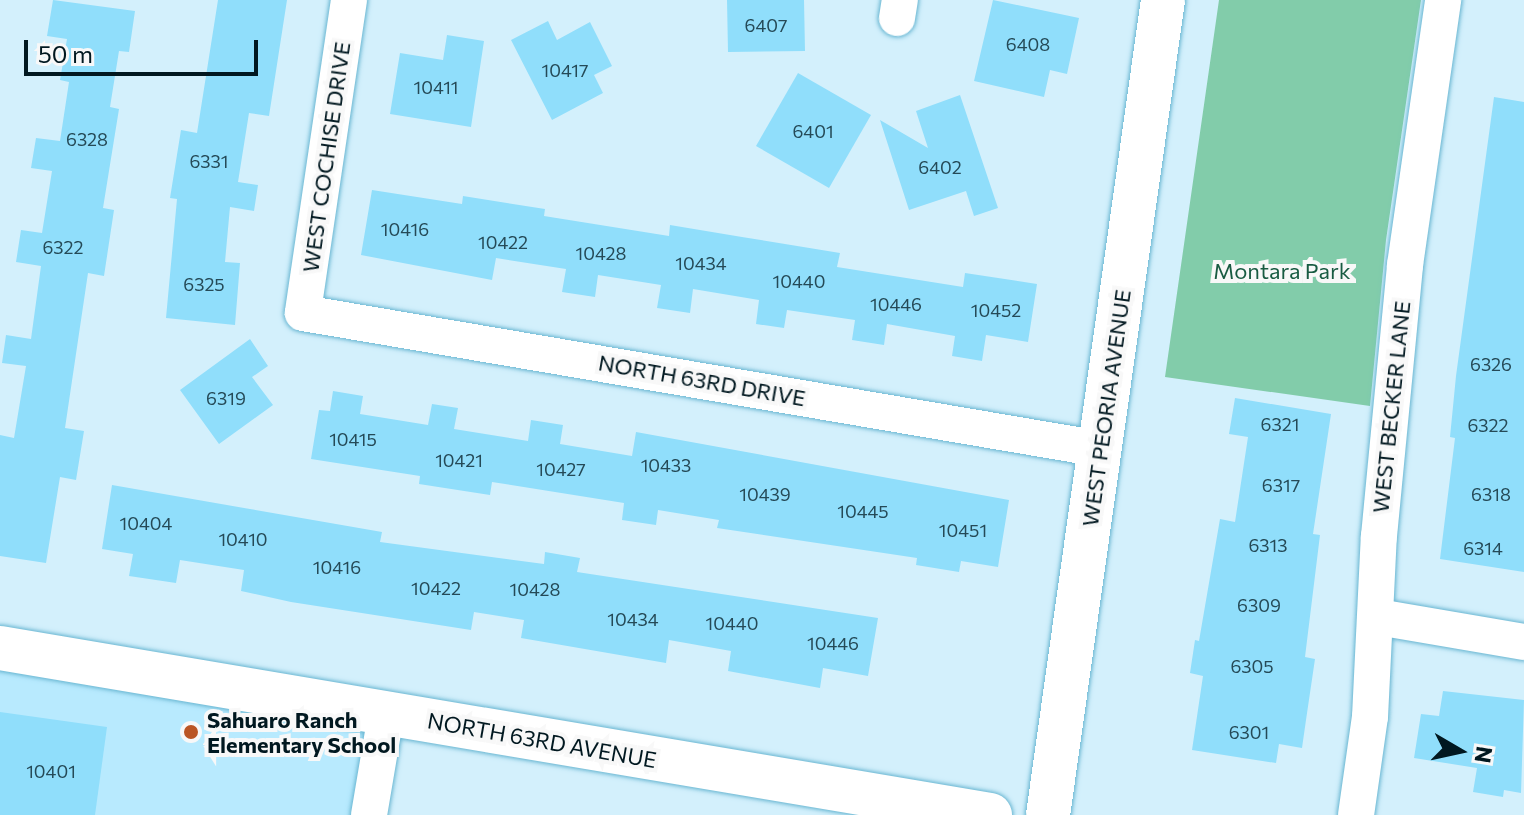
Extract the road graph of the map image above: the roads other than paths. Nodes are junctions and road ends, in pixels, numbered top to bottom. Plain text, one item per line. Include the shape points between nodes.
1 (349, 0) edge
2 (1163, 0) edge
3 (1443, 0) edge
4 (303, 313) joint
5 (1100, 449) junction
6 (1378, 617) junction
7 (1524, 642) edge
8 (0, 648) edge
9 (386, 714) junction
10 (369, 815) edge
11 (990, 815) edge
12 (1048, 815) edge
13 (1356, 815) edge

1 - 4 street, WEST COCHISE DRIVE
2 - 5 street, WEST PEORIA AVENUE
3 - 6 street, WEST BECKER LANE via 1405,265 1379,536
4 - 5 street, NORTH 63RD DRIVE
5 - 12 street, WEST PEORIA AVENUE
6 - 7 street
6 - 13 street, WEST BECKER LANE
8 - 9 street, NORTH 63RD AVENUE
9 - 10 street
9 - 11 street, NORTH 63RD AVENUE

